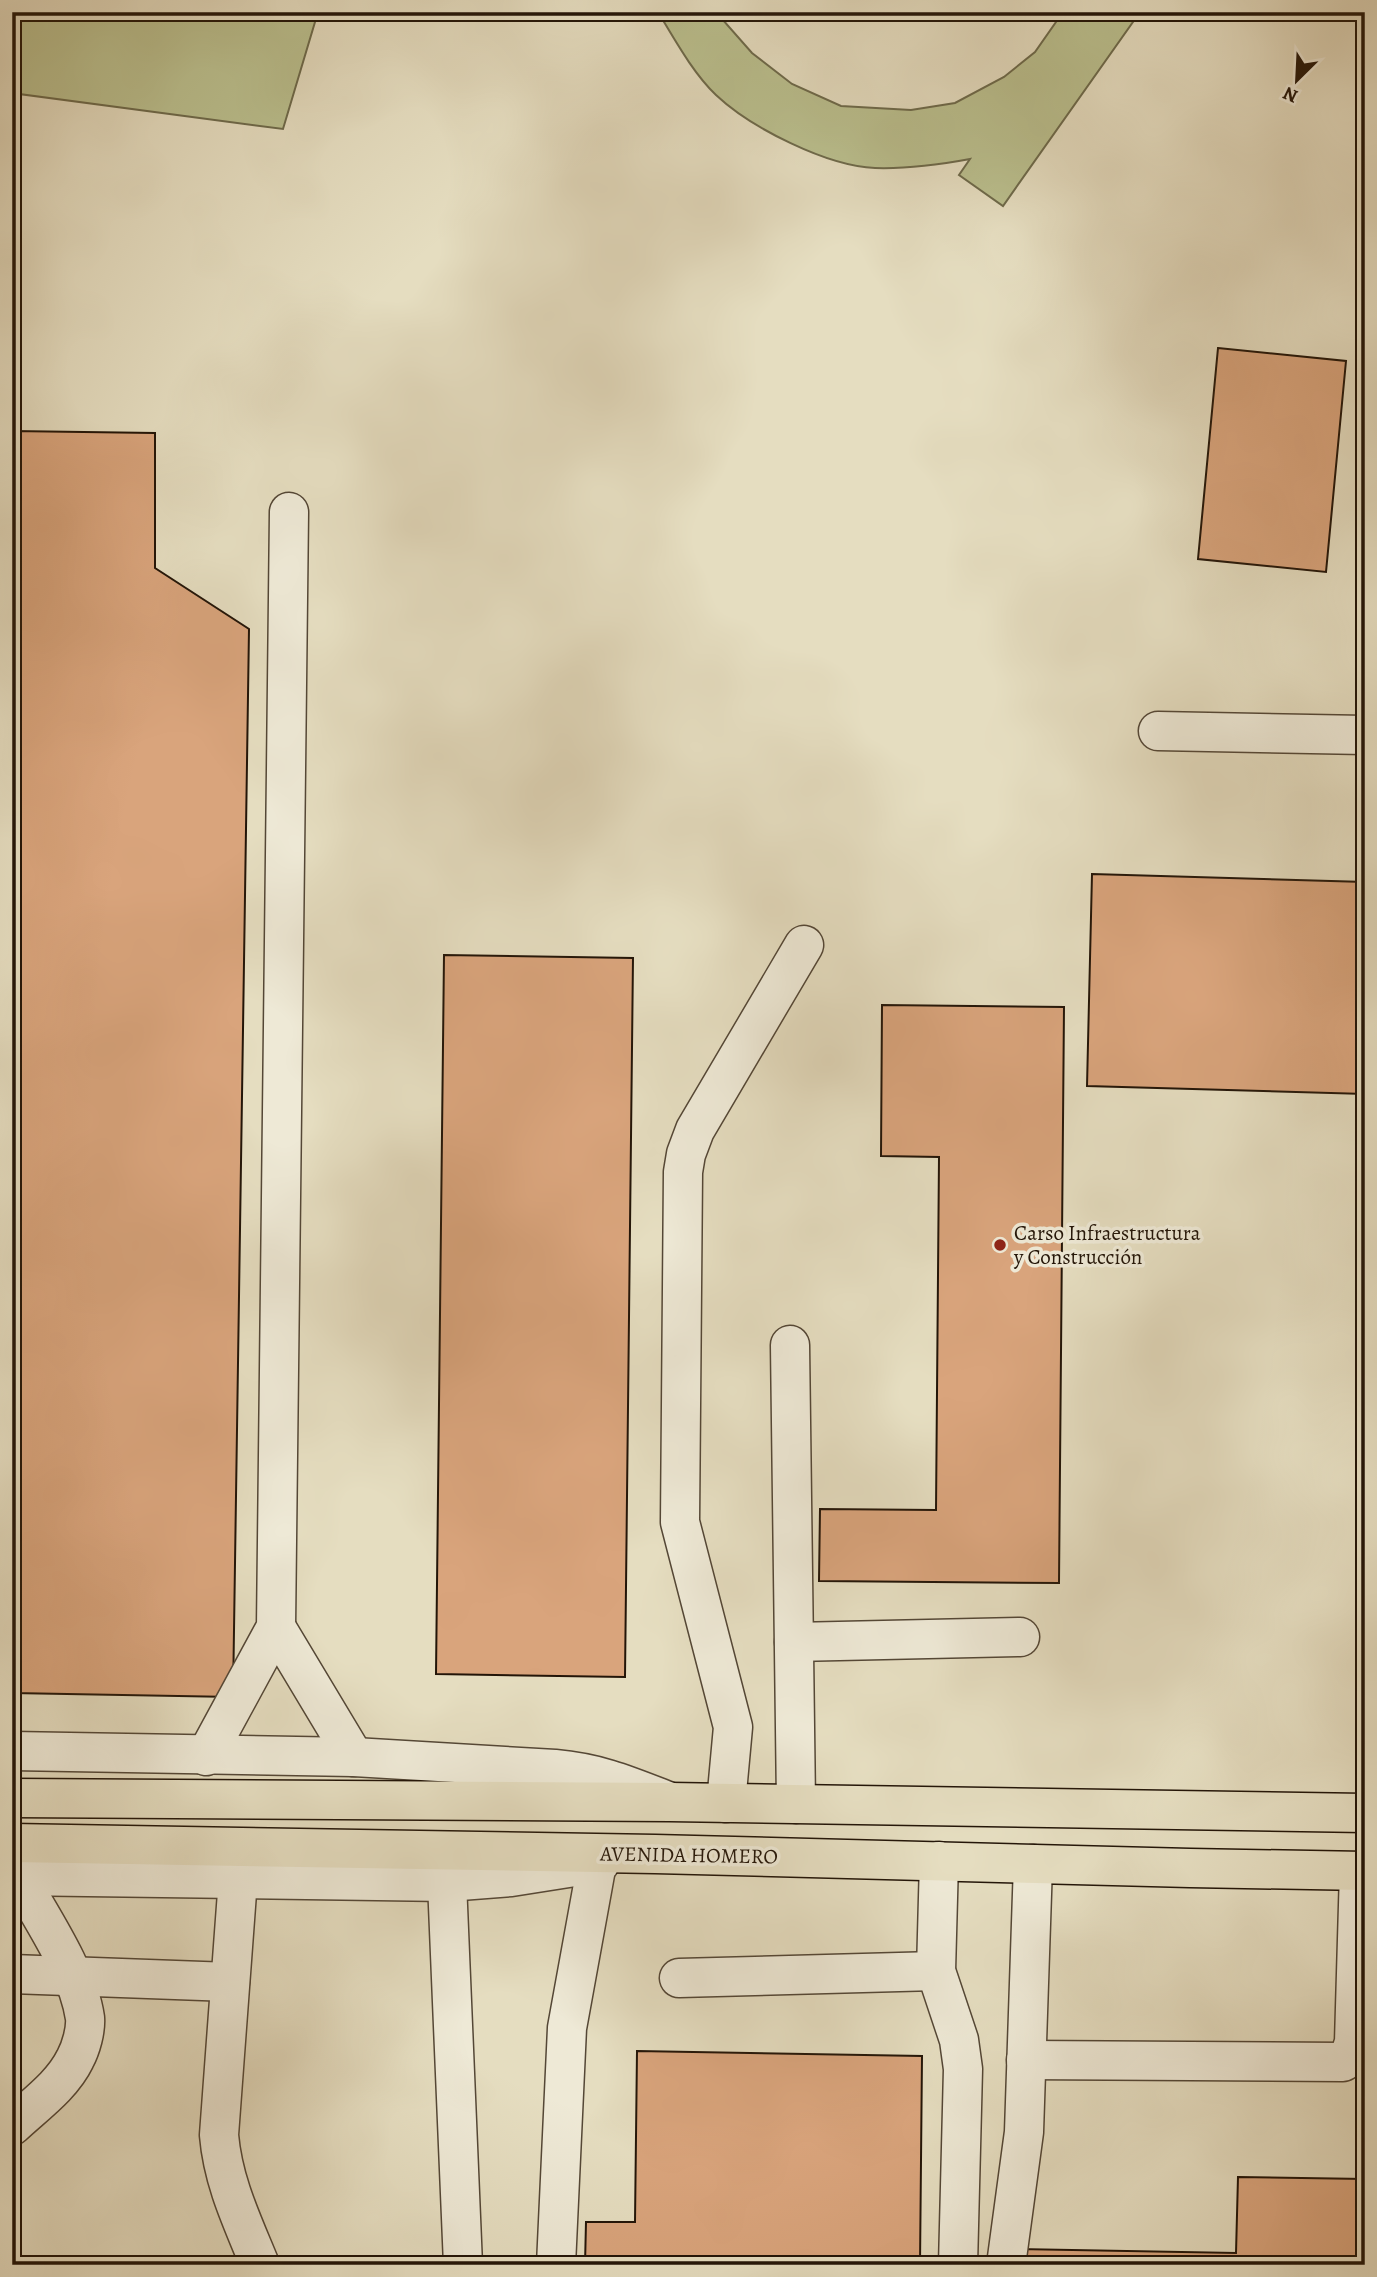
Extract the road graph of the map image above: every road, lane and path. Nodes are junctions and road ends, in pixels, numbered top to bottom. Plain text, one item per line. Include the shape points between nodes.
1 (289, 512) dead end
2 (1157, 731) dead end
3 (1365, 735) edge
4 (804, 945) dead end
5 (790, 1345) dead end
6 (276, 1627) junction
7 (1020, 1637) dead end
8 (794, 1642) junction
9 (12, 1751) edge
10 (206, 1756) junction
11 (354, 1757) junction
12 (12, 1798) edge
13 (670, 1802) junction
14 (726, 1803) junction
15 (796, 1804) junction
16 (1365, 1812) edge
17 (655, 1854) junction
18 (939, 1861) junction
19 (597, 1863) junction
20 (1033, 1864) junction
21 (14, 1865) edge
22 (1362, 1871) edge
23 (237, 1879) junction
24 (447, 1882) junction
25 (936, 1971) junction
26 (12, 1974) edge
27 (73, 1977) junction
28 (679, 1978) dead end
29 (230, 1982) junction
30 (1026, 2060) junction
31 (12, 2126) edge
32 (260, 2265) edge
33 (463, 2265) edge
34 (556, 2265) edge
35 (958, 2265) edge
36 (1006, 2265) edge

1 - 6 lane
2 - 3 lane
4 - 14 lane via 695,1130 683,1172 680,1522 733,1727
5 - 8 lane
6 - 10 lane
6 - 11 lane
7 - 8 lane
8 - 15 lane
9 - 10 lane
10 - 11 lane
11 - 13 lane via 586,1772
12 - 13 main road
13 - 14 main road
14 - 15 main road
15 - 16 main road
17 - 18 main road, AVENIDA HOMERO
17 - 19 lane
17 - 21 main road, AVENIDA HOMERO
18 - 20 main road, AVENIDA HOMERO
18 - 25 lane
19 - 24 lane
19 - 34 lane via 567,2028
20 - 22 main road, AVENIDA HOMERO
20 - 30 lane
21 - 23 lane
21 - 27 lane
22 - 30 lane via 1354,2042 1343,2062
23 - 24 lane
23 - 29 lane
24 - 33 lane
25 - 28 lane
25 - 35 lane via 959,2040 963,2069
26 - 27 lane
27 - 29 lane
27 - 31 lane via 85,2020 75,2060
29 - 32 lane via 221,2157 227,2184
30 - 36 lane via 1024,2132

